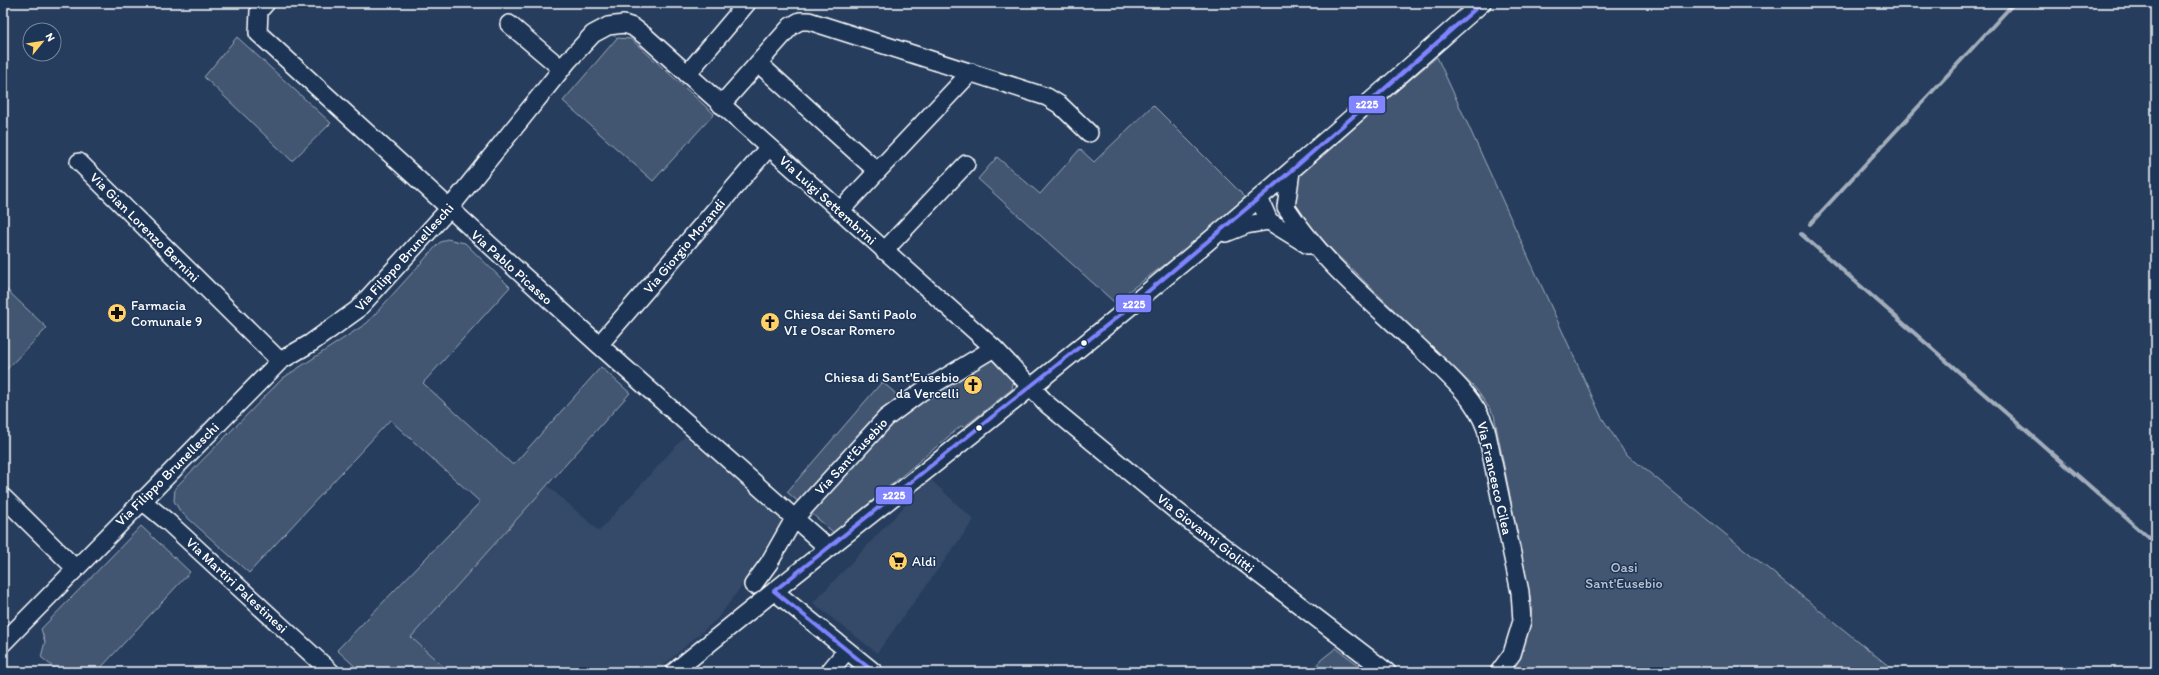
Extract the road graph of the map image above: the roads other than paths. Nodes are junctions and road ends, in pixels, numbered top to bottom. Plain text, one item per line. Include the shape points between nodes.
1 (266, 3) edge
2 (747, 3) edge
3 (1482, 3) edge
4 (509, 24) dead end
5 (618, 24) joint
6 (758, 62) junction
7 (562, 69) junction
8 (971, 72) junction
9 (687, 74) junction
10 (721, 105) junction
11 (1089, 133) dead end
12 (769, 147) junction
13 (79, 162) dead end
14 (966, 164) dead end
15 (877, 170) junction
16 (1291, 171) junction
17 (1261, 197) junction
18 (1286, 207) junction
19 (449, 209) junction
20 (840, 211) junction
21 (1269, 220) junction
22 (1208, 242) junction
23 (1318, 250) junction
24 (884, 251) junction
25 (599, 345) junction
26 (994, 348) junction
27 (280, 361) junction
28 (1032, 387) junction
29 (3, 497) edge
30 (141, 500) junction
31 (794, 518) junction
32 (828, 548) junction
33 (75, 568) junction
34 (753, 585) dead end
35 (774, 591) junction
36 (3, 643) edge
37 (847, 650) junction
38 (677, 671) edge
39 (332, 672) edge
40 (829, 672) edge
41 (874, 672) edge
42 (1387, 672) edge
43 (1500, 672) edge

1 - 19 street, Via Pablo Picasso via 259,12 258,33
2 - 9 street
3 - 16 street
4 - 7 street
5 - 7 street, Via Filippo Brunelleschi via 592,34
5 - 9 street, Via Luigi Settembrini via 633,27
6 - 8 street via 791,26 800,21 809,21
6 - 10 street
6 - 15 street
7 - 19 street, Via Filippo Brunelleschi
8 - 11 street via 1054,100
8 - 15 street
9 - 10 street, Via Luigi Settembrini
10 - 12 street, Via Luigi Settembrini
12 - 20 street, Via Luigi Settembrini
12 - 25 street, Via Giorgio Morandi
13 - 27 street, Via Gian Lorenzo Bernini
14 - 24 street
15 - 20 street
16 - 17 street
16 - 18 street
17 - 18 street, Via Francesco Cilea
17 - 21 street
17 - 22 street
18 - 23 street, Via Francesco Cilea
19 - 25 street, Via Pablo Picasso
19 - 27 street, Via Filippo Brunelleschi via 358,310
20 - 24 street, Via Luigi Settembrini
21 - 22 street via 1246,225
21 - 23 street, Via Francesco Cilea
22 - 28 street
23 - 43 street, Via Francesco Cilea via 1436,363 1467,396 1482,417 1520,599 1522,621 1512,654
24 - 26 street, Via Luigi Settembrini
25 - 31 street, Via Pablo Picasso
26 - 28 street, Via Luigi Settembrini
26 - 31 street, Via Sant'Eusebio via 921,392 886,418
27 - 30 street, Via Filippo Brunelleschi
28 - 32 street
28 - 42 street, Via Giovanni Giolitti via 1048,405 1174,509
29 - 33 street
30 - 33 street, Via Filippo Brunelleschi
30 - 39 street, Via Martiri Palestinesi
31 - 32 street
31 - 34 street, Via Sant'Eusebio via 769,563
32 - 35 street
33 - 36 street, Via Filippo Brunelleschi
35 - 37 street
35 - 38 street
37 - 40 street
37 - 41 street

